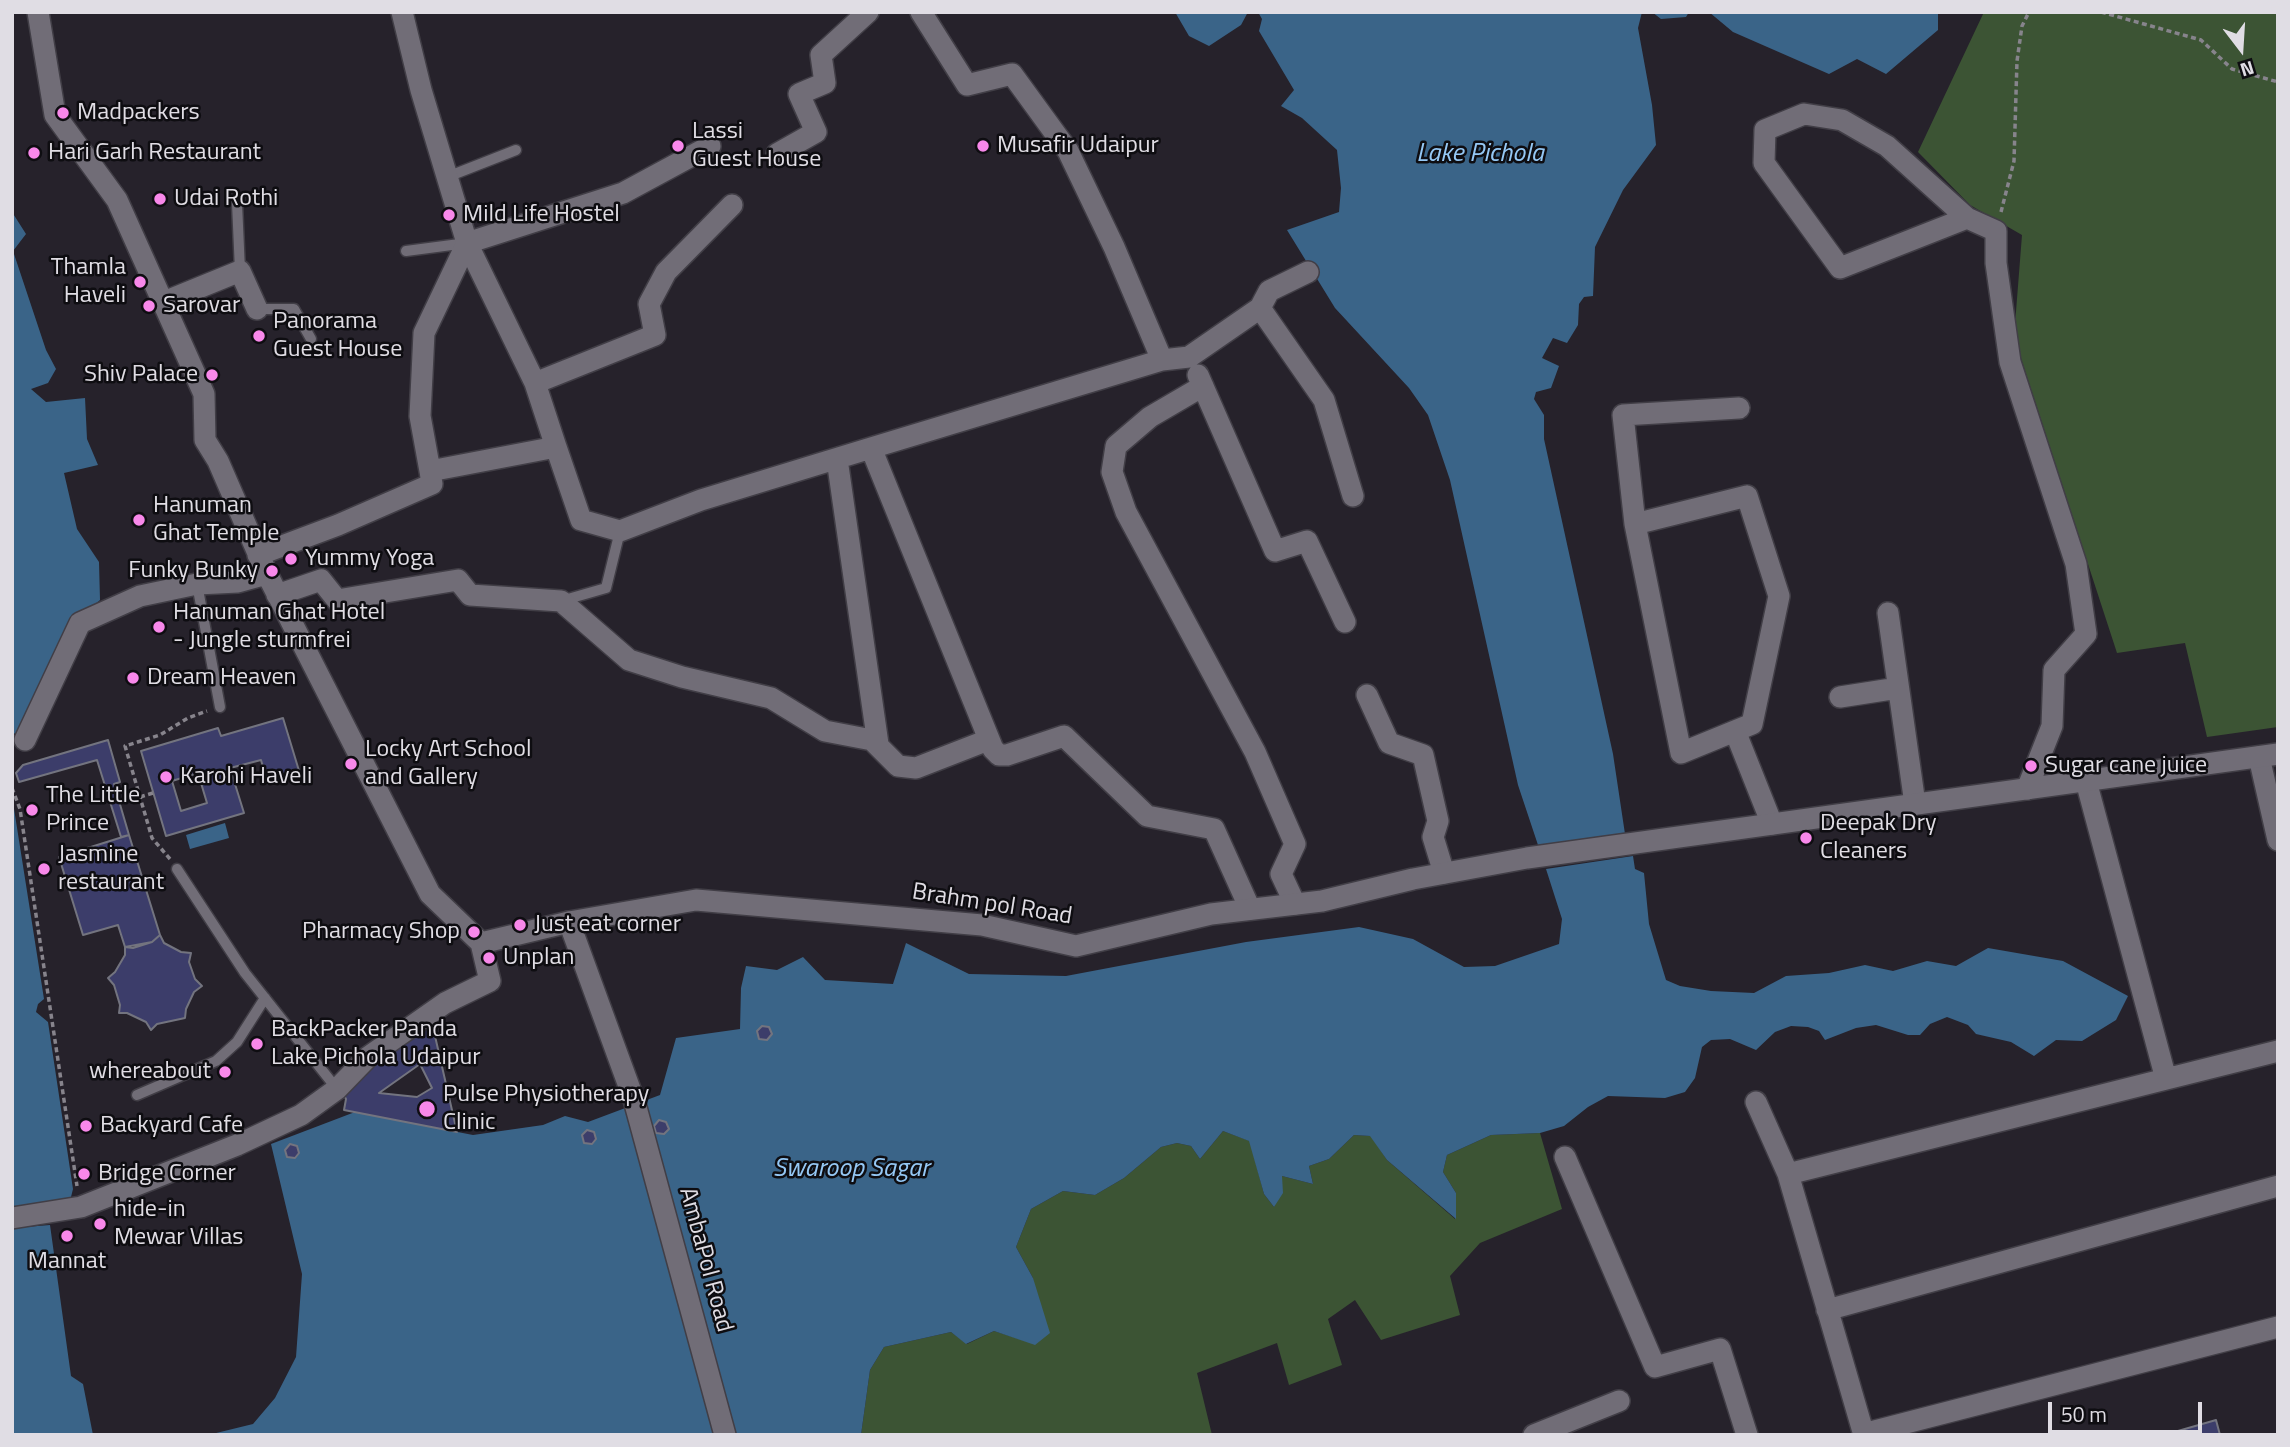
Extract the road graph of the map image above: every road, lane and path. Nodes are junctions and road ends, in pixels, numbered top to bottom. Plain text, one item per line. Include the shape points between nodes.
1 (38, 12) edge
2 (402, 12) edge
3 (868, 12) edge
4 (921, 12) edge
5 (2029, 12) edge
6 (2101, 12) edge
7 (2278, 82) edge
8 (710, 146) dead end
9 (516, 150) dead end
10 (777, 155) dead end
11 (447, 177) junction
12 (237, 203) dead end
13 (732, 205) dead end
14 (1967, 218) junction
15 (1996, 232) junction
16 (467, 243) junction
17 (406, 251) dead end
18 (240, 271) junction
19 (1308, 272) dead end
20 (164, 302) junction
21 (1260, 308) junction
22 (257, 309) joint
23 (311, 339) dead end
24 (1189, 357) junction
25 (1162, 360) junction
26 (535, 383) junction
27 (1203, 386) junction
28 (1739, 408) dead end
29 (556, 447) junction
30 (871, 448) junction
31 (837, 459) junction
32 (430, 471) junction
33 (1353, 496) dead end
34 (1635, 524) junction
35 (620, 531) junction
36 (262, 564) junction
37 (197, 584) junction
38 (277, 595) junction
39 (561, 601) junction
40 (1888, 613) dead end
41 (1345, 622) dead end
42 (1898, 688) junction
43 (1367, 695) dead end
44 (1840, 697) dead end
45 (220, 707) joint
46 (1735, 731) junction
47 (25, 740) dead end
48 (988, 740) junction
49 (878, 744) junction
50 (2268, 756) edge
51 (2086, 781) junction
52 (12, 788) edge
53 (2026, 789) junction
54 (153, 793) dead end
55 (140, 797) junction
56 (1915, 804) junction
57 (1772, 824) junction
58 (2278, 841) edge
59 (177, 869) joint
60 (1444, 873) junction
61 (1295, 904) junction
62 (1250, 909) junction
63 (569, 922) junction
64 (481, 943) junction
65 (265, 998) junction
66 (2278, 1051) edge
67 (2166, 1079) junction
68 (337, 1089) junction
69 (137, 1095) dead end
70 (1756, 1102) dead end
71 (1565, 1157) dead end
72 (1788, 1174) junction
73 (2278, 1186) edge
74 (81, 1207) junction
75 (12, 1218) edge
76 (1827, 1310) junction
77 (2278, 1327) edge
78 (1619, 1401) dead end
79 (1863, 1434) edge
80 (725, 1435) edge
81 (1534, 1435) edge
82 (1747, 1435) edge

1 - 20 street via 55,115 117,200
2 - 11 street
3 - 10 street via 821,55 825,83 799,94 816,132
4 - 25 street via 967,85 1012,74 1068,151
5 - 15 path via 2017,61 2014,161
6 - 7 path via 2201,40 2232,69
8 - 16 street via 623,193
9 - 11 lane
11 - 16 street
12 - 18 lane
13 - 26 street via 666,272 649,304 655,335
14 - 14 street via 1840,268 1765,163 1765,130 1804,114 1842,120 1888,146
14 - 15 street
15 - 53 street via 2010,362 2076,564 2086,634 2054,670 2052,726
16 - 17 lane
16 - 26 street
16 - 32 street via 424,333 420,416
18 - 20 street
18 - 22 street
19 - 21 street via 1269,291
20 - 36 street via 204,394 205,440
21 - 24 street
21 - 33 street via 1324,400
22 - 23 lane via 294,309
24 - 25 street
24 - 27 street
25 - 30 street
26 - 29 street
27 - 41 street via 1275,551 1307,541
27 - 61 street via 1150,417 1116,446 1112,472 1126,512 1255,752 1295,844 1281,874
28 - 34 street via 1623,415
29 - 32 street
29 - 35 street via 581,520
30 - 31 street
30 - 48 street
31 - 35 street via 701,500
31 - 49 street
32 - 36 street via 432,484
34 - 46 street via 1681,753
34 - 46 street via 1748,496 1779,596 1752,724
35 - 39 lane via 606,588
36 - 37 street via 238,582
36 - 38 street
37 - 45 lane
37 - 47 street via 140,596 80,623
38 - 39 street via 321,580 337,600 458,580 470,595
38 - 64 street via 429,894
39 - 49 street via 629,660 771,698 825,731 865,737
40 - 42 street
42 - 44 street
42 - 56 street
43 - 60 street via 1389,743 1423,755 1438,821 1433,837
45 - 55 path via 188,718 160,736 125,746
46 - 57 street
48 - 49 street via 916,768 898,766
48 - 62 street via 999,755 1007,755 1064,736 1147,816 1214,829
50 - 51 street, Brahm pol Road
50 - 58 street
51 - 53 street, Brahm pol Road
51 - 67 street
52 - 74 path via 20,809
53 - 56 street, Brahm pol Road
54 - 55 path
55 - 59 path via 152,838
56 - 57 street, Brahm pol Road
57 - 60 street, Brahm pol Road
59 - 65 lane
60 - 61 street, Brahm pol Road
61 - 62 street, Brahm pol Road
62 - 63 street, Brahm pol Road via 1076,946 982,925 695,900
63 - 64 street, Brahm pol Road
63 - 80 street, AmbaPol Road via 634,1100
64 - 68 street via 490,981 445,1003 368,1057
65 - 68 lane
65 - 69 lane via 237,1042 216,1061
66 - 67 street
67 - 72 street
68 - 74 street via 301,1115 261,1135
70 - 72 street
71 - 82 street via 1656,1367 1720,1349
72 - 76 street
73 - 76 street
74 - 75 street
76 - 79 street
77 - 79 street
78 - 81 street

